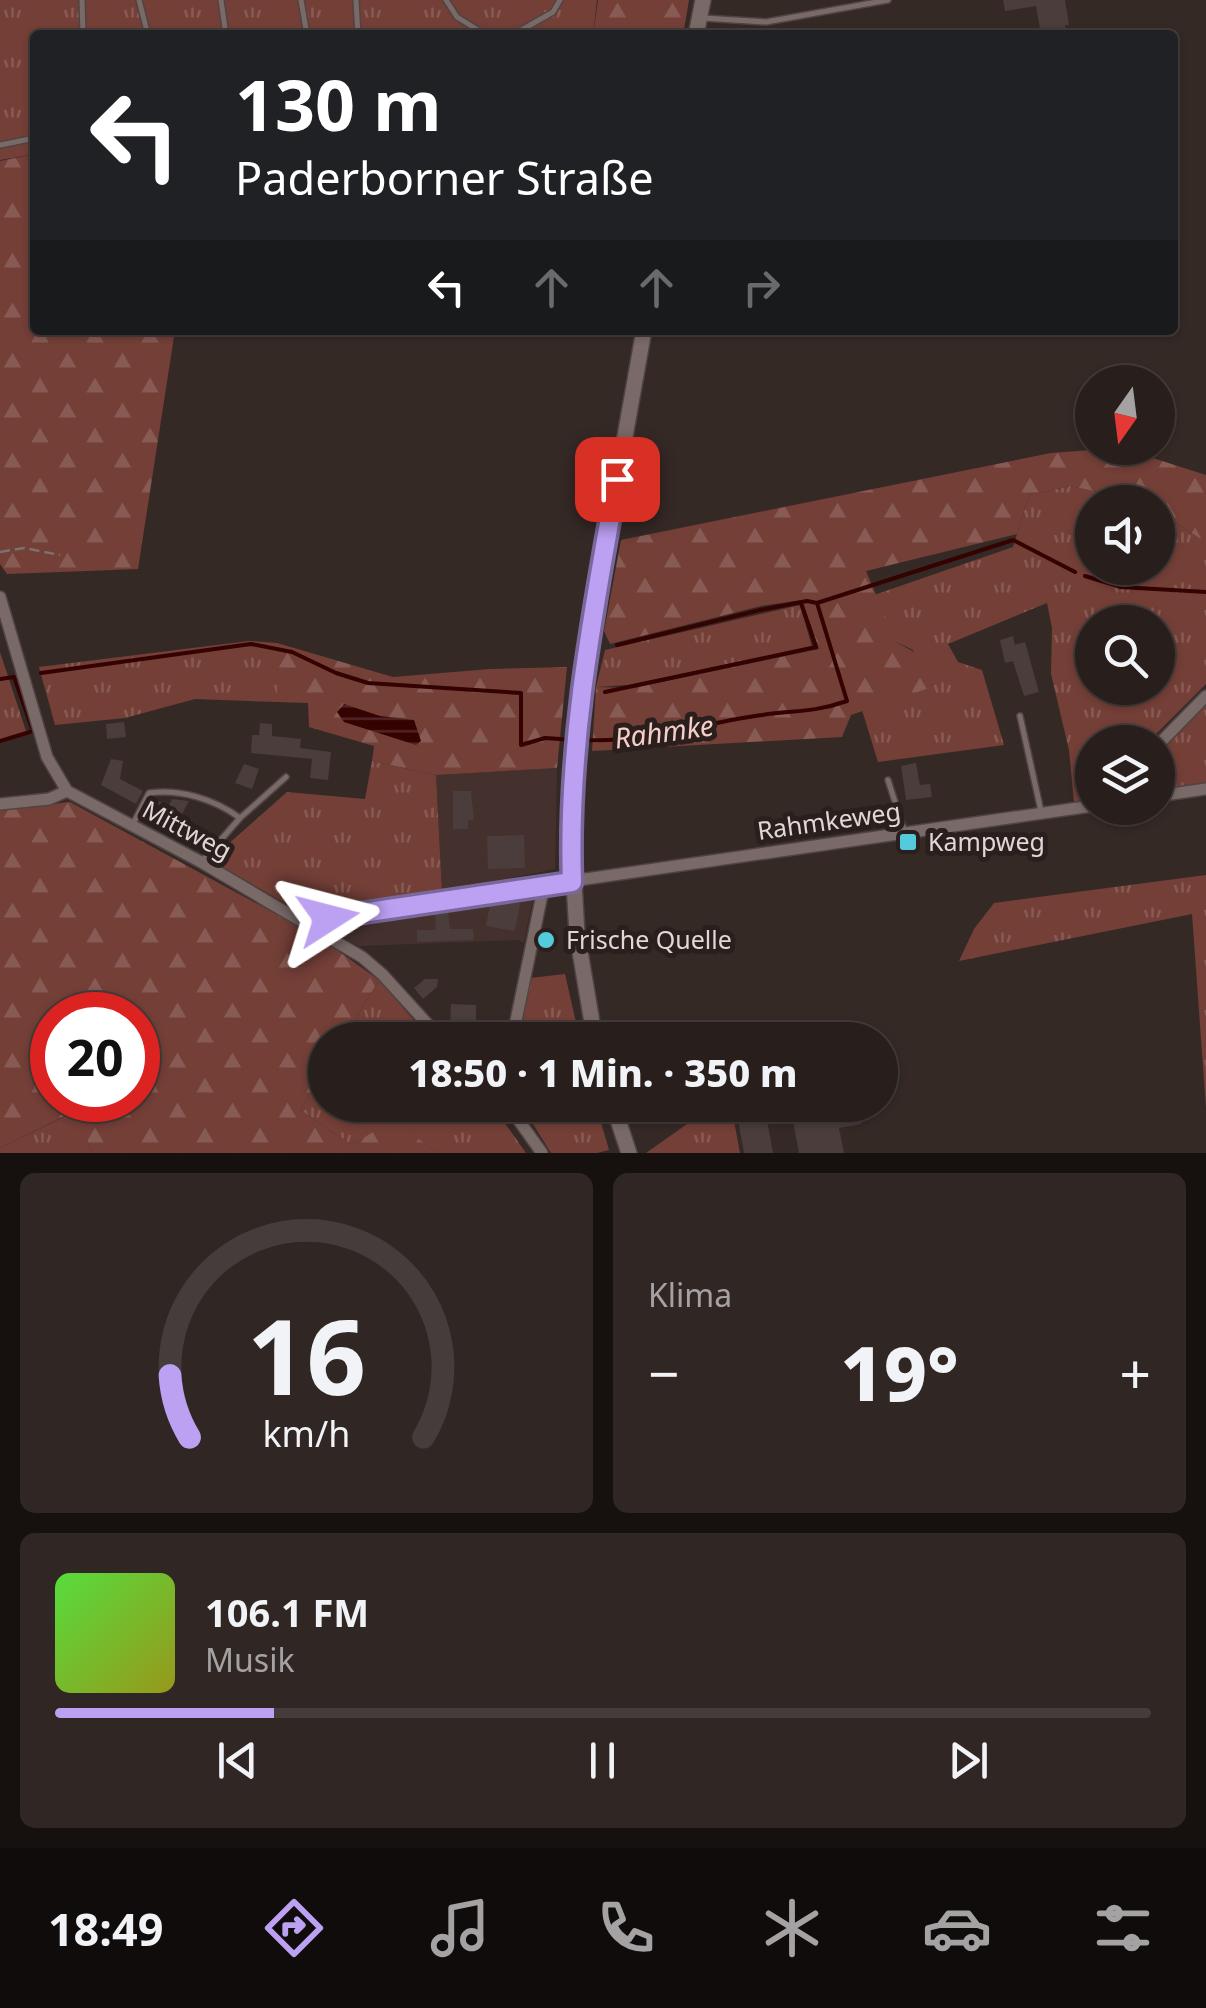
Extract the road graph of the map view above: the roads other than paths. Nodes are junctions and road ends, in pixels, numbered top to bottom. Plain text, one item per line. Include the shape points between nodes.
1 (82, 0) edge
2 (139, 0) edge
3 (222, 0) edge
4 (301, 0) edge
5 (356, 0) edge
6 (446, 0) edge
7 (560, 0) edge
8 (703, 0) edge
9 (888, 0) edge
10 (700, 17) junction
11 (83, 30) edge
12 (147, 30) edge
13 (227, 30) edge
14 (305, 30) edge
15 (358, 30) edge
16 (477, 30) edge
17 (522, 30) edge
18 (697, 30) edge
19 (30, 139) edge
20 (0, 144) edge
21 (643, 335) edge
22 (0, 597) edge
23 (1206, 696) edge
24 (1020, 716) dead end
25 (1175, 728) edge
26 (286, 776) dead end
27 (888, 780) dead end
28 (1206, 789) edge
29 (68, 790) junction
30 (1175, 794) edge
31 (0, 804) edge
32 (1075, 809) edge
33 (1041, 814) junction
34 (240, 818) junction
35 (132, 826) junction
36 (905, 833) junction
37 (200, 862) junction
38 (572, 882) junction
39 (544, 884) junction
40 (317, 929) junction
41 (426, 1022) edge
42 (516, 1022) edge
43 (591, 1022) edge
44 (524, 1122) edge
45 (618, 1122) edge
46 (542, 1153) edge
47 (628, 1153) edge

1 - 11 lane
2 - 12 lane
3 - 13 lane
4 - 14 lane
5 - 15 lane
6 - 16 lane via 457,18
7 - 17 lane via 554,12
8 - 10 main road
9 - 10 lane via 766,22
10 - 18 main road
19 - 20 lane
21 - 38 main road via 584,666 570,814
22 - 29 street via 47,757
23 - 25 street
24 - 33 lane
26 - 34 lane
27 - 36 lane
28 - 30 street
29 - 31 street
29 - 35 street, Mittweg
32 - 33 street, Rahmkeweg
33 - 36 street, Rahmkeweg
34 - 35 lane via 167,790 149,793
34 - 37 lane
35 - 37 street, Mittweg
36 - 38 street, Rahmkeweg
37 - 40 street, Mittweg
38 - 39 street
38 - 43 main road
39 - 40 lane via 328,918
39 - 42 street
40 - 41 street, Mittweg via 382,974
44 - 46 street
45 - 47 main road

